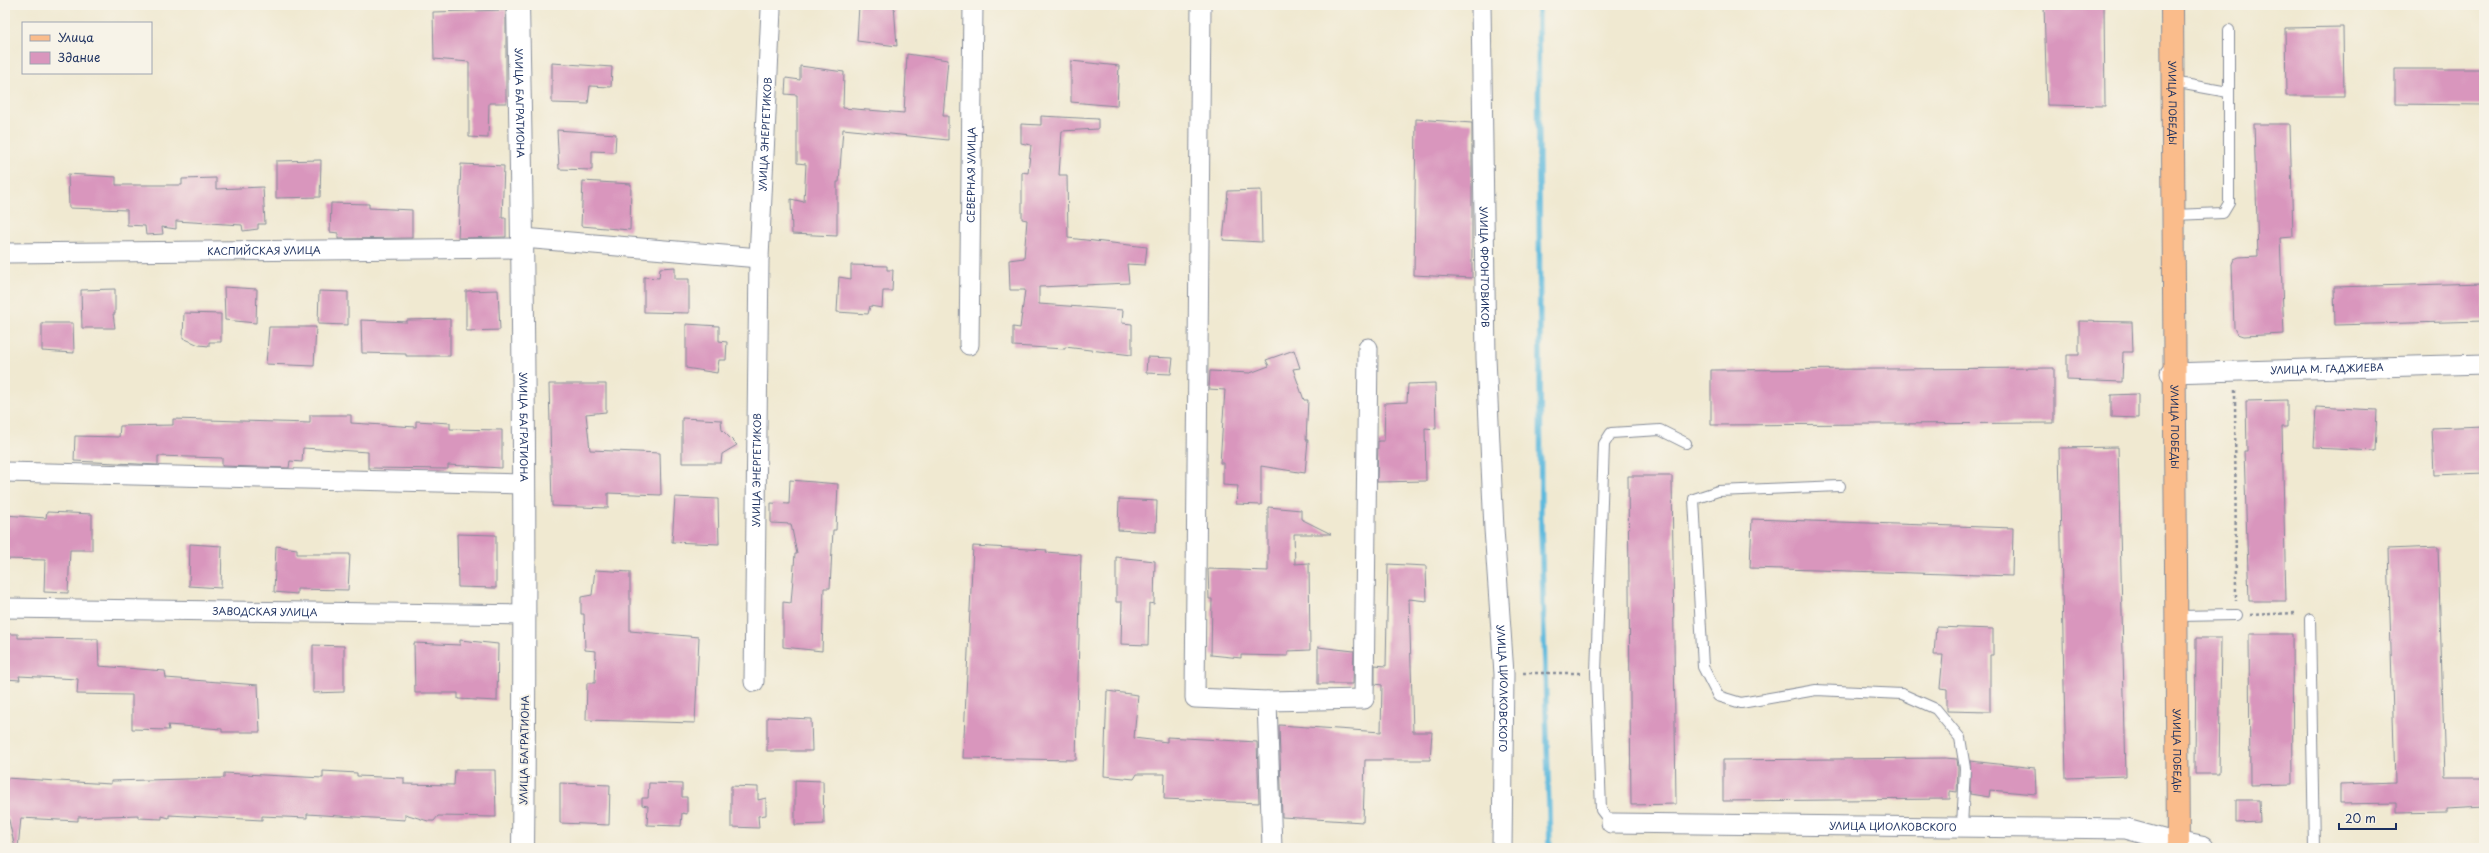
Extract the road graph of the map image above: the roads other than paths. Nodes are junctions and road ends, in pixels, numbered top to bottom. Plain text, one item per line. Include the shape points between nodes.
1 (518, 5) edge
2 (973, 5) edge
3 (1201, 5) edge
4 (1481, 5) edge
5 (2168, 5) edge
6 (2172, 5) edge
7 (771, 10) dead end
8 (2229, 30) dead end
9 (2173, 82) junction
10 (2228, 92) junction
11 (2174, 215) junction
12 (523, 243) junction
13 (5, 253) edge
14 (759, 258) junction
15 (969, 345) dead end
16 (1368, 348) dead end
17 (2484, 364) edge
18 (2173, 373) junction
19 (1686, 443) dead end
20 (5, 472) edge
21 (523, 484) junction
22 (1840, 486) dead end
23 (1494, 529) joint
24 (5, 608) edge
25 (526, 615) junction
26 (2236, 615) road end
27 (2177, 616) junction
28 (2310, 619) road end
29 (754, 682) dead end
30 (1267, 702) junction
31 (1610, 823) joint
32 (1962, 827) junction
33 (2176, 845) edge
34 (523, 848) edge
35 (1272, 848) edge
36 (1502, 848) edge
37 (2203, 848) edge
38 (2314, 848) edge

1 - 12 street, УЛИЦА БАГРАТИОНА
2 - 15 street, СЕВЕРНАЯ УЛИЦА
3 - 30 street via 1195,698
4 - 23 street, УЛИЦА ФРОНТОВИКОВ via 1486,358
5 - 18 main road, УЛИЦА ПОБЕДЫ
6 - 9 main road, УЛИЦА ПОБЕДЫ
7 - 14 street, УЛИЦА ЭНЕРГЕТИКОВ
8 - 10 lane
9 - 10 lane
9 - 11 main road, УЛИЦА ПОБЕДЫ
10 - 11 lane via 2226,211 2217,214
11 - 18 main road, УЛИЦА ПОБЕДЫ
12 - 13 street, КАСПИЙСКАЯ УЛИЦА
12 - 14 street
12 - 21 street, УЛИЦА БАГРАТИОНА
14 - 29 street, УЛИЦА ЭНЕРГЕТИКОВ
16 - 30 street via 1364,699
17 - 18 street, УЛИЦА М. ГАДЖИЕВА
18 - 27 main road, УЛИЦА ПОБЕДЫ
18 - 33 main road, УЛИЦА ПОБЕДЫ
19 - 31 lane via 1660,430 1610,433 1604,444 1596,673 1601,810
20 - 21 street
21 - 25 street, УЛИЦА БАГРАТИОНА
22 - 32 lane via 1718,491 1694,499 1703,667 1718,696 1741,703 1816,690 1902,694 1936,709 1960,738 1965,768
23 - 36 street, УЛИЦА ЦИОЛКОВСКОГО via 1504,674
24 - 25 street, ЗАВОДСКАЯ УЛИЦА
25 - 34 street, УЛИЦА БАГРАТИОНА
26 - 27 lane
27 - 33 main road, УЛИЦА ПОБЕДЫ
28 - 38 lane
30 - 35 street
31 - 32 street, УЛИЦА ЦИОЛКОВСКОГО
32 - 33 street, УЛИЦА ЦИОЛКОВСКОГО via 2126,829
33 - 37 street

